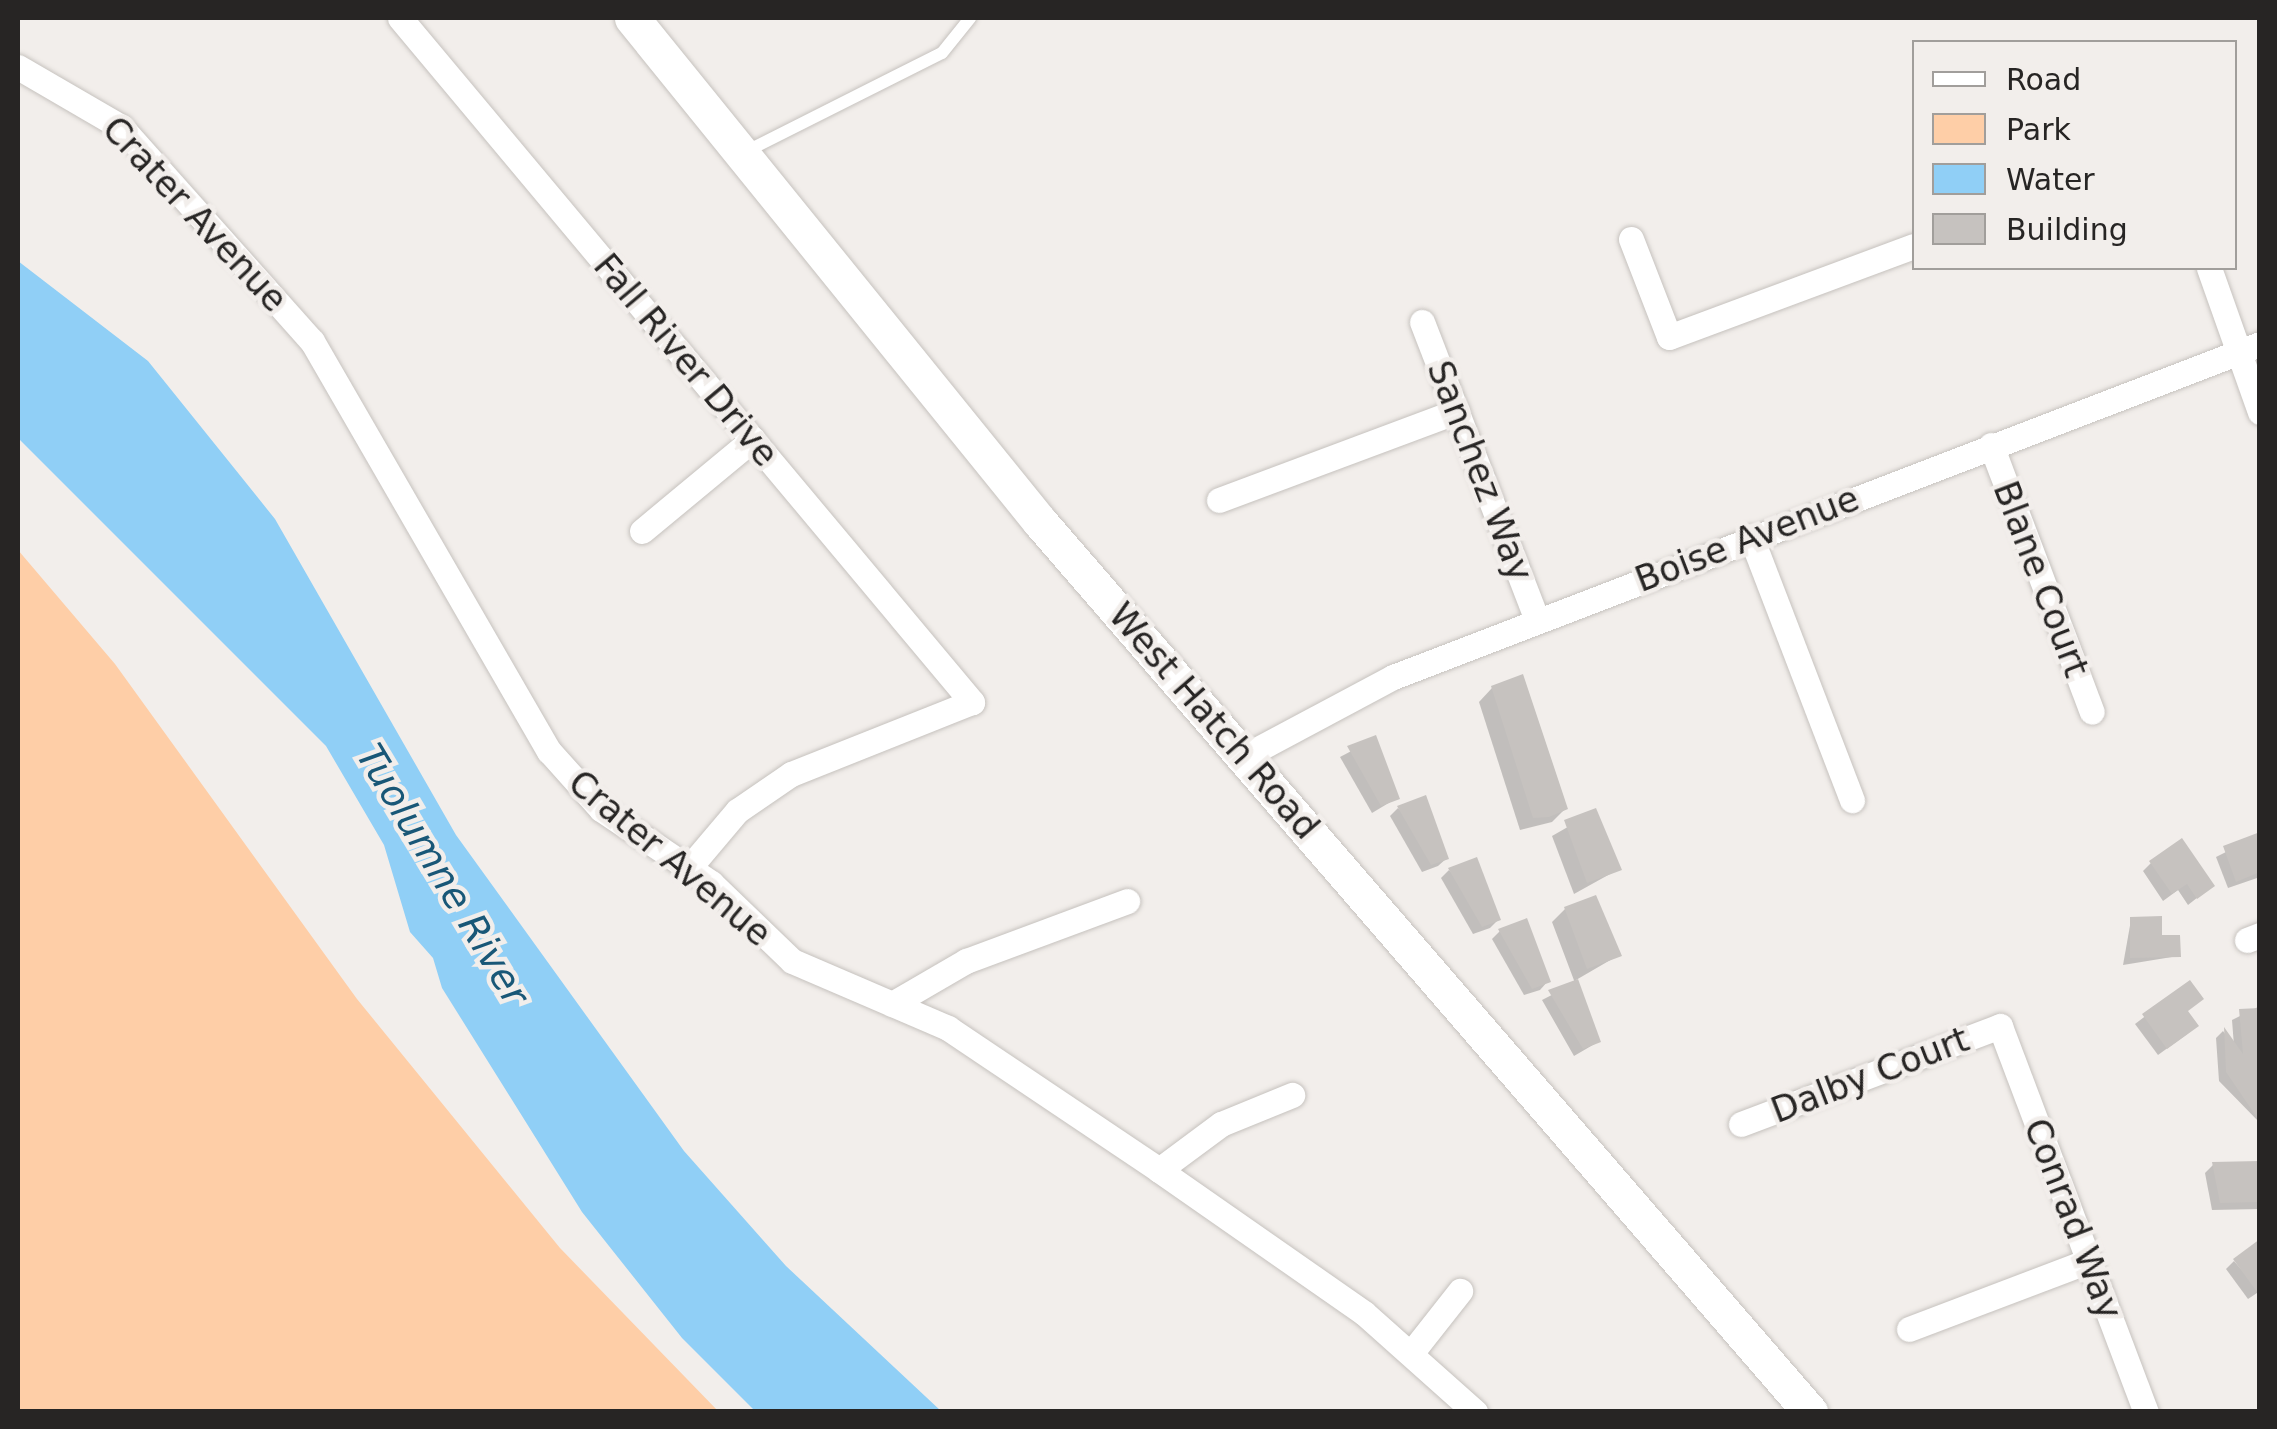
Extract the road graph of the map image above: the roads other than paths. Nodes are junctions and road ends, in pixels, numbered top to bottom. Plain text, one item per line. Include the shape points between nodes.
1 (400, 18) edge
2 (632, 18) edge
3 (970, 18) edge
4 (18, 67) edge
5 (743, 153) junction
6 (1631, 239) dead end
7 (1912, 247) edge
8 (2210, 270) edge
9 (1422, 322) dead end
10 (2248, 348) edge
11 (1456, 410) junction
12 (2260, 412) edge
13 (752, 439) junction
14 (1991, 445) junction
15 (1219, 500) dead end
16 (642, 532) dead end
17 (1751, 537) junction
18 (1537, 620) junction
19 (2092, 712) dead end
20 (1245, 756) junction
21 (1852, 800) dead end
22 (688, 869) junction
23 (1127, 901) dead end
24 (892, 1004) junction
25 (2000, 1026) joint
26 (1292, 1095) dead end
27 (1740, 1124) dead end
28 (1159, 1170) junction
29 (2088, 1260) junction
30 (1460, 1291) dead end
31 (1908, 1329) dead end
32 (1412, 1352) junction
33 (1475, 1412) edge
34 (1810, 1412) edge
35 (2146, 1412) edge

1 - 13 street, Fall River Drive
2 - 5 main road, West Hatch Road
3 - 5 lane via 942,53
4 - 22 street, Crater Avenue via 121,127 312,341 549,751 601,809
5 - 20 main road, West Hatch Road via 1040,522
6 - 7 street via 1669,337
8 - 10 street
9 - 11 street, Sanchez Way
10 - 12 street
10 - 14 street, Boise Avenue
11 - 15 street
11 - 18 street, Sanchez Way
13 - 16 street
13 - 22 street, Fall River Drive via 972,702 790,774 737,812
14 - 17 street, Boise Avenue
14 - 19 street, Blane Court
17 - 18 street, Boise Avenue
17 - 21 street
18 - 20 street, Boise Avenue via 1342,699
20 - 34 main road, West Hatch Road
22 - 24 street, Crater Avenue via 792,960
23 - 24 street via 966,961
24 - 28 street, Crater Avenue via 948,1028
25 - 27 street, Dalby Court
25 - 29 street, Conrad Way
26 - 28 street via 1221,1124
28 - 32 street, Crater Avenue
29 - 31 street
29 - 35 street, Conrad Way
30 - 32 street
32 - 33 street, Crater Avenue

